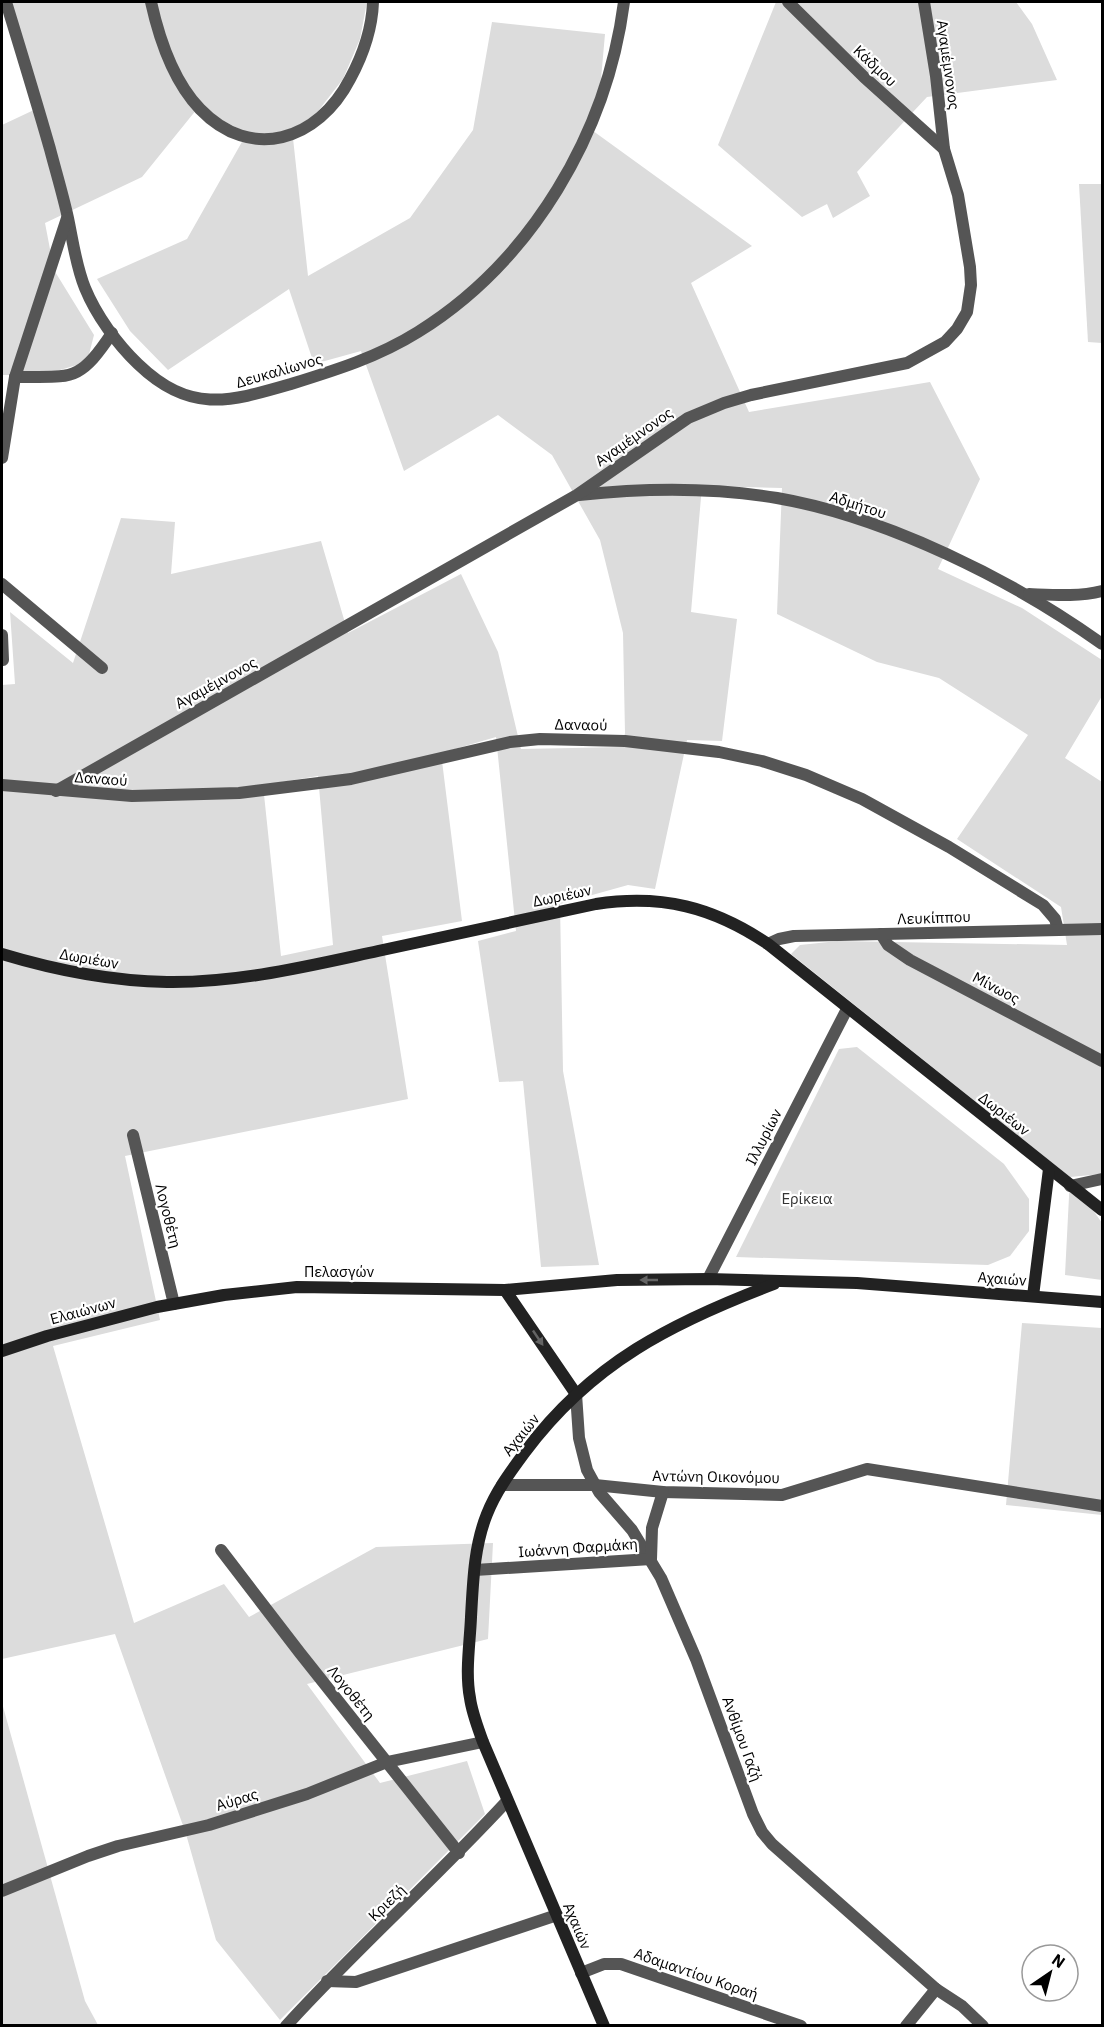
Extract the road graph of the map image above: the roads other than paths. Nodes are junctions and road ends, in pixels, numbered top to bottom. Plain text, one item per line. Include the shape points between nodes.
1 (6, 2) edge
2 (151, 2) edge
3 (374, 2) edge
4 (624, 2) edge
5 (788, 2) edge
6 (924, 2) edge
7 (944, 149) junction
8 (68, 216) junction
9 (112, 333) junction
10 (15, 377) junction
11 (2, 458) edge
12 (577, 495) junction
13 (2, 584) edge
14 (1102, 591) edge
15 (1025, 594) junction
16 (2, 635) edge
17 (1102, 644) edge
18 (3, 660) dead end
19 (102, 668) dead end
20 (2, 785) edge
21 (56, 791) junction
22 (1102, 929) edge
23 (1058, 930) junction
24 (881, 934) junction
25 (768, 944) junction
26 (2, 954) edge
27 (847, 1009) junction
28 (1102, 1061) edge
29 (132, 1135) dead end
30 (1049, 1168) junction
31 (1102, 1179) edge
32 (1070, 1186) junction
33 (1102, 1210) edge
34 (708, 1279) junction
35 (781, 1281) junction
36 (505, 1290) junction
37 (1034, 1296) junction
38 (1102, 1302) edge
39 (174, 1304) junction
40 (2, 1351) edge
41 (576, 1394) junction
42 (502, 1485) junction
43 (595, 1485) junction
44 (663, 1492) junction
45 (1102, 1506) edge
46 (221, 1550) dead end
47 (651, 1559) junction
48 (475, 1570) junction
49 (483, 1742) junction
50 (387, 1762) junction
51 (507, 1801) junction
52 (459, 1853) junction
53 (2, 1891) edge
54 (557, 1915) junction
55 (581, 1973) junction
56 (327, 1982) junction
57 (936, 1989) junction
58 (286, 2025) edge
59 (604, 2025) edge
60 (801, 2025) edge
61 (906, 2025) edge
62 (983, 2025) edge

1 - 8 street, Δευκαλίωνος
2 - 3 street via 175,73 198,107 236,133 268,139 283,138 305,128 339,98 364,50
4 - 9 street, Δευκαλίωνος via 617,44 600,100 556,192 503,261 418,332 352,365 267,391 217,401 182,393 156,379
5 - 7 street, Κάδμου
6 - 7 street, Αγαμέμνονος
7 - 12 street, Αγαμέμνονος via 958,195 971,285 967,312 945,342 907,363 751,395 698,413
8 - 9 street, Δευκαλίωνος via 85,288
8 - 10 street
9 - 10 street via 96,357 70,376
10 - 11 street
12 - 15 street, Αδμήτου via 664,489 748,494 796,502 896,534
12 - 21 street, Αγαμέμνονος
13 - 19 street
14 - 15 street via 1064,596
15 - 17 street, Αδμήτου
16 - 18 street
20 - 21 street, Δαναού
21 - 23 street, Δαναού via 156,796 266,790 351,779 510,742 540,739 625,741 718,752 806,775 862,799 1043,905 1055,919
22 - 23 street, Λευκίππου
23 - 24 street, Λευκίππου
24 - 25 street, Λευκίππου via 794,936
24 - 28 street, Μίνωος via 888,945 910,960
25 - 26 main road, Δωριέων via 736,924 702,910 671,902 635,900 596,904 284,971 214,980 105,978
25 - 27 main road, Δωριέων
27 - 30 main road, Δωριέων
27 - 34 street, Ιλλυρίων
29 - 39 street, Λογοθέτη
30 - 32 main road, Δωριέων
30 - 37 main road
31 - 32 street
32 - 33 main road, Δωριέων
34 - 35 main road, Πελασγών
34 -> 36 main road, Πελασγών via 617,1280
35 - 37 main road, Αχαιών
35 - 41 main road, Αχαιών via 668,1329 618,1360
36 - 39 main road, Πελασγών via 297,1287
36 -> 41 main road
37 - 38 main road, Αχαιών
39 - 40 main road, Ελαιώνων
41 - 42 main road, Αχαιών via 534,1440
41 - 43 street, Ανθίμου Γαζή via 581,1451
42 - 43 street, Αντώνη Οικονόμου
42 - 48 main road, Αχαιών via 481,1531
43 - 44 street, Αντώνη Οικονόμου
43 - 47 street, Ανθίμου Γαζή
44 - 45 street, Αντώνη Οικονόμου via 782,1495 867,1469
44 - 47 street, Ιωάννη Φαρμάκη via 654,1519
46 - 50 street, Λογοθέτη
47 - 48 street, Ιωάννη Φαρμάκη
47 - 57 street, Ανθίμου Γαζή via 689,1642 762,1832
48 - 49 main road, Αχαιών via 468,1678 471,1707
49 - 50 street, Αύρας
49 - 51 main road, Αχαιών
50 - 52 street, Λογοθέτη
50 - 53 street, Αύρας via 307,1794 209,1825 118,1846
51 - 52 street, Κριεζή
51 - 54 main road, Αχαιών
52 - 56 street, Κριεζή
54 - 55 main road, Αχαιών
54 - 56 street via 356,1982
55 - 59 main road, Αχαιών
55 - 60 street, Αδαμαντίου Κοραή via 604,1964 621,1964
56 - 58 street, Κριεζή
57 - 61 street
57 - 62 street, Ανθίμου Γαζή

